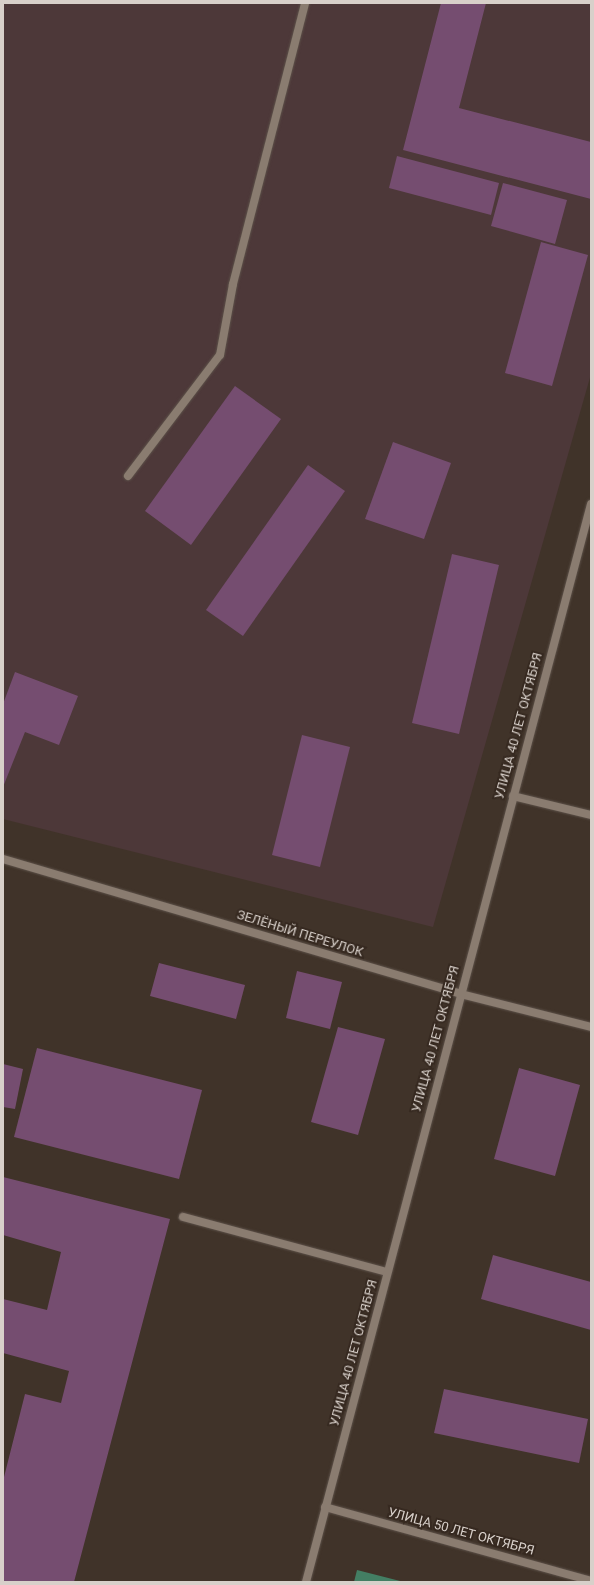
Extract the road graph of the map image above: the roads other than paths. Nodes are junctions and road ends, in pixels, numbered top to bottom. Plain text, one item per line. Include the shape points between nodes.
1 (305, 3) edge
2 (128, 476) dead end
3 (591, 504) edge
4 (513, 796) junction
5 (591, 815) edge
6 (3, 859) edge
7 (460, 994) junction
8 (591, 1027) edge
9 (183, 1217) dead end
10 (387, 1272) junction
11 (325, 1507) junction
12 (591, 1580) edge
13 (306, 1582) edge

1 - 2 street via 235,277 220,355
3 - 4 street, УЛИЦА 40 ЛЕТ ОКТЯБРЯ
4 - 5 street
4 - 7 street, УЛИЦА 40 ЛЕТ ОКТЯБРЯ
6 - 7 street, ЗЕЛЁНЫЙ ПЕРЕУЛОК
7 - 8 street, ЗЕЛЁНЫЙ ПЕРЕУЛОК
7 - 10 street, УЛИЦА 40 ЛЕТ ОКТЯБРЯ
9 - 10 street
10 - 11 street, УЛИЦА 40 ЛЕТ ОКТЯБРЯ
11 - 12 street, УЛИЦА 50 ЛЕТ ОКТЯБРЯ
11 - 13 street, УЛИЦА 40 ЛЕТ ОКТЯБРЯ

